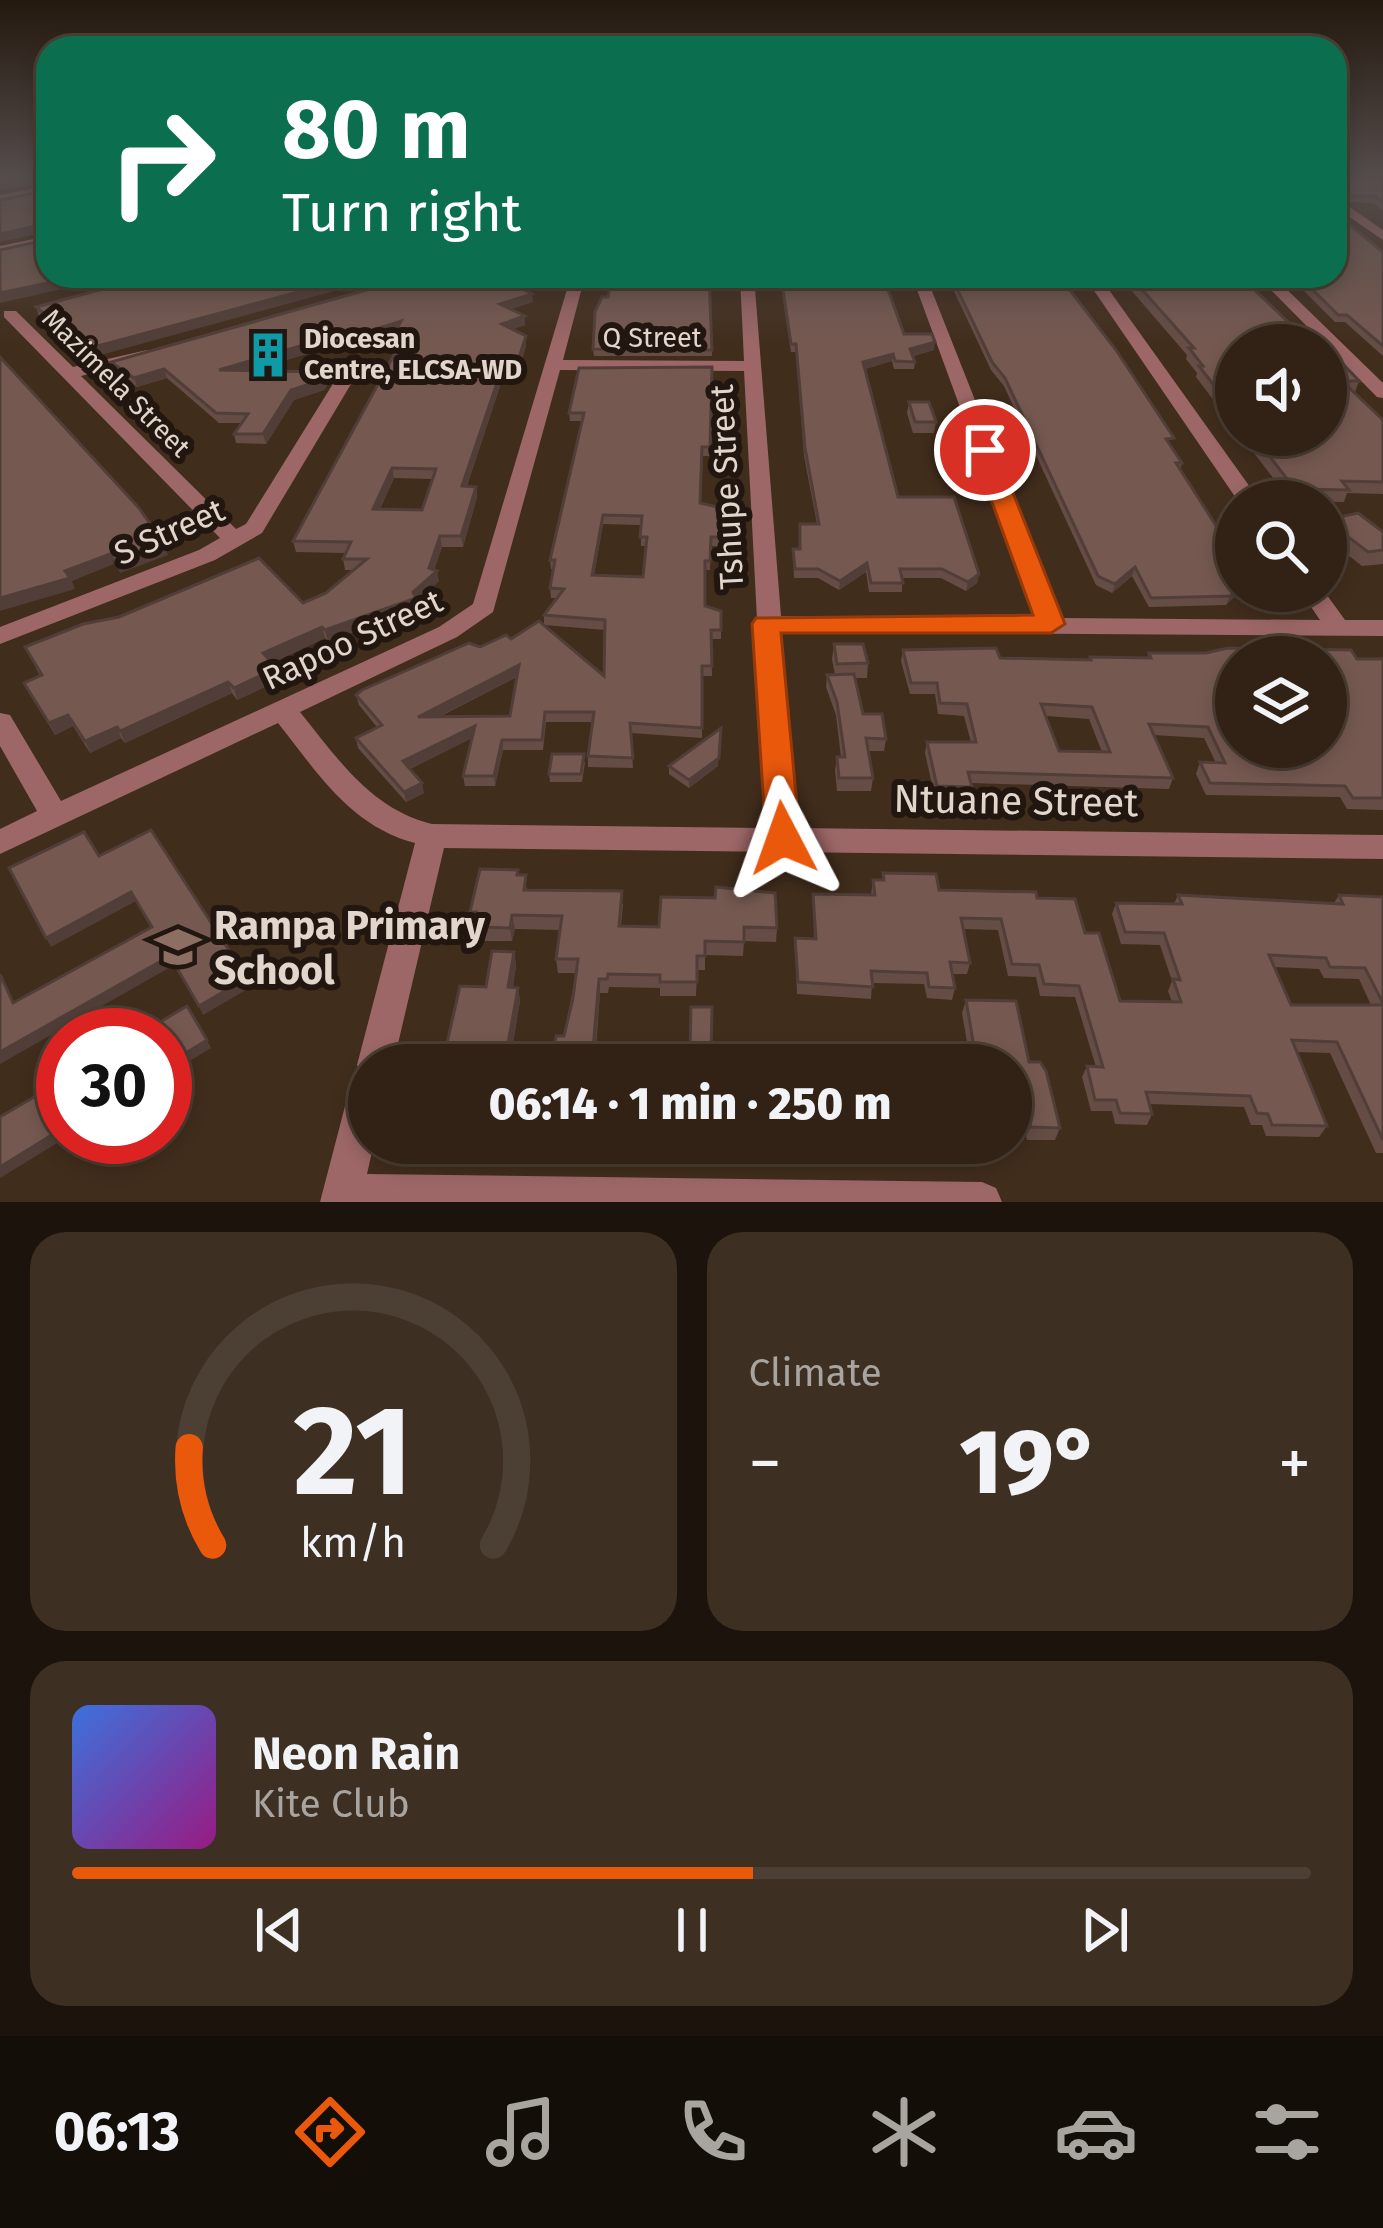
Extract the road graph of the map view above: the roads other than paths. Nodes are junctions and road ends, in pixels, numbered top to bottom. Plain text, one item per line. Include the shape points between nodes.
1 (36, 242) edge
2 (0, 250) edge
3 (574, 288) edge
4 (748, 288) edge
5 (924, 288) edge
6 (1099, 288) edge
7 (1276, 288) edge
8 (31, 309) edge
9 (5, 315) edge
10 (159, 349) edge
11 (348, 363) dead end
12 (552, 364) junction
13 (753, 366) junction
14 (68, 374) junction
15 (1383, 392) edge
16 (1234, 480) edge
17 (235, 541) junction
18 (1327, 612) edge
19 (766, 624) junction
20 (1051, 624) junction
21 (1338, 628) junction
22 (1383, 628) edge
23 (0, 636) edge
24 (282, 710) junction
25 (0, 722) edge
26 (55, 816) junction
27 (432, 836) junction
28 (783, 838) junction
29 (0, 842) edge
30 (1383, 848) edge
31 (380, 1044) edge
32 (350, 1164) edge
33 (341, 1198) edge
34 (982, 1202) edge

1 - 2 street
3 - 12 street, Rapoo Street
4 - 13 street, Tshupe Street
5 - 20 street
6 - 16 street
7 - 15 street
8 - 9 street
9 - 14 street, Mazimela Street
10 - 14 street
11 - 17 street, S Street via 265,514
12 - 13 street, Q Street
12 - 24 street, Rapoo Street via 484,607
13 - 19 street, Tshupe Street
14 - 17 street, Mazimela Street
17 - 23 street, S Street
18 - 21 street
19 - 20 street
19 - 28 street, Tshupe Street
20 - 21 street
21 - 22 street
24 - 26 street, Rapoo Street
24 - 27 street, Ntuane Street via 371,815 399,831
25 - 26 street
26 - 29 street, Rapoo Street
27 - 28 street, Ntuane Street
27 - 31 street
28 - 30 street, Ntuane Street
32 - 33 street
33 - 34 street

